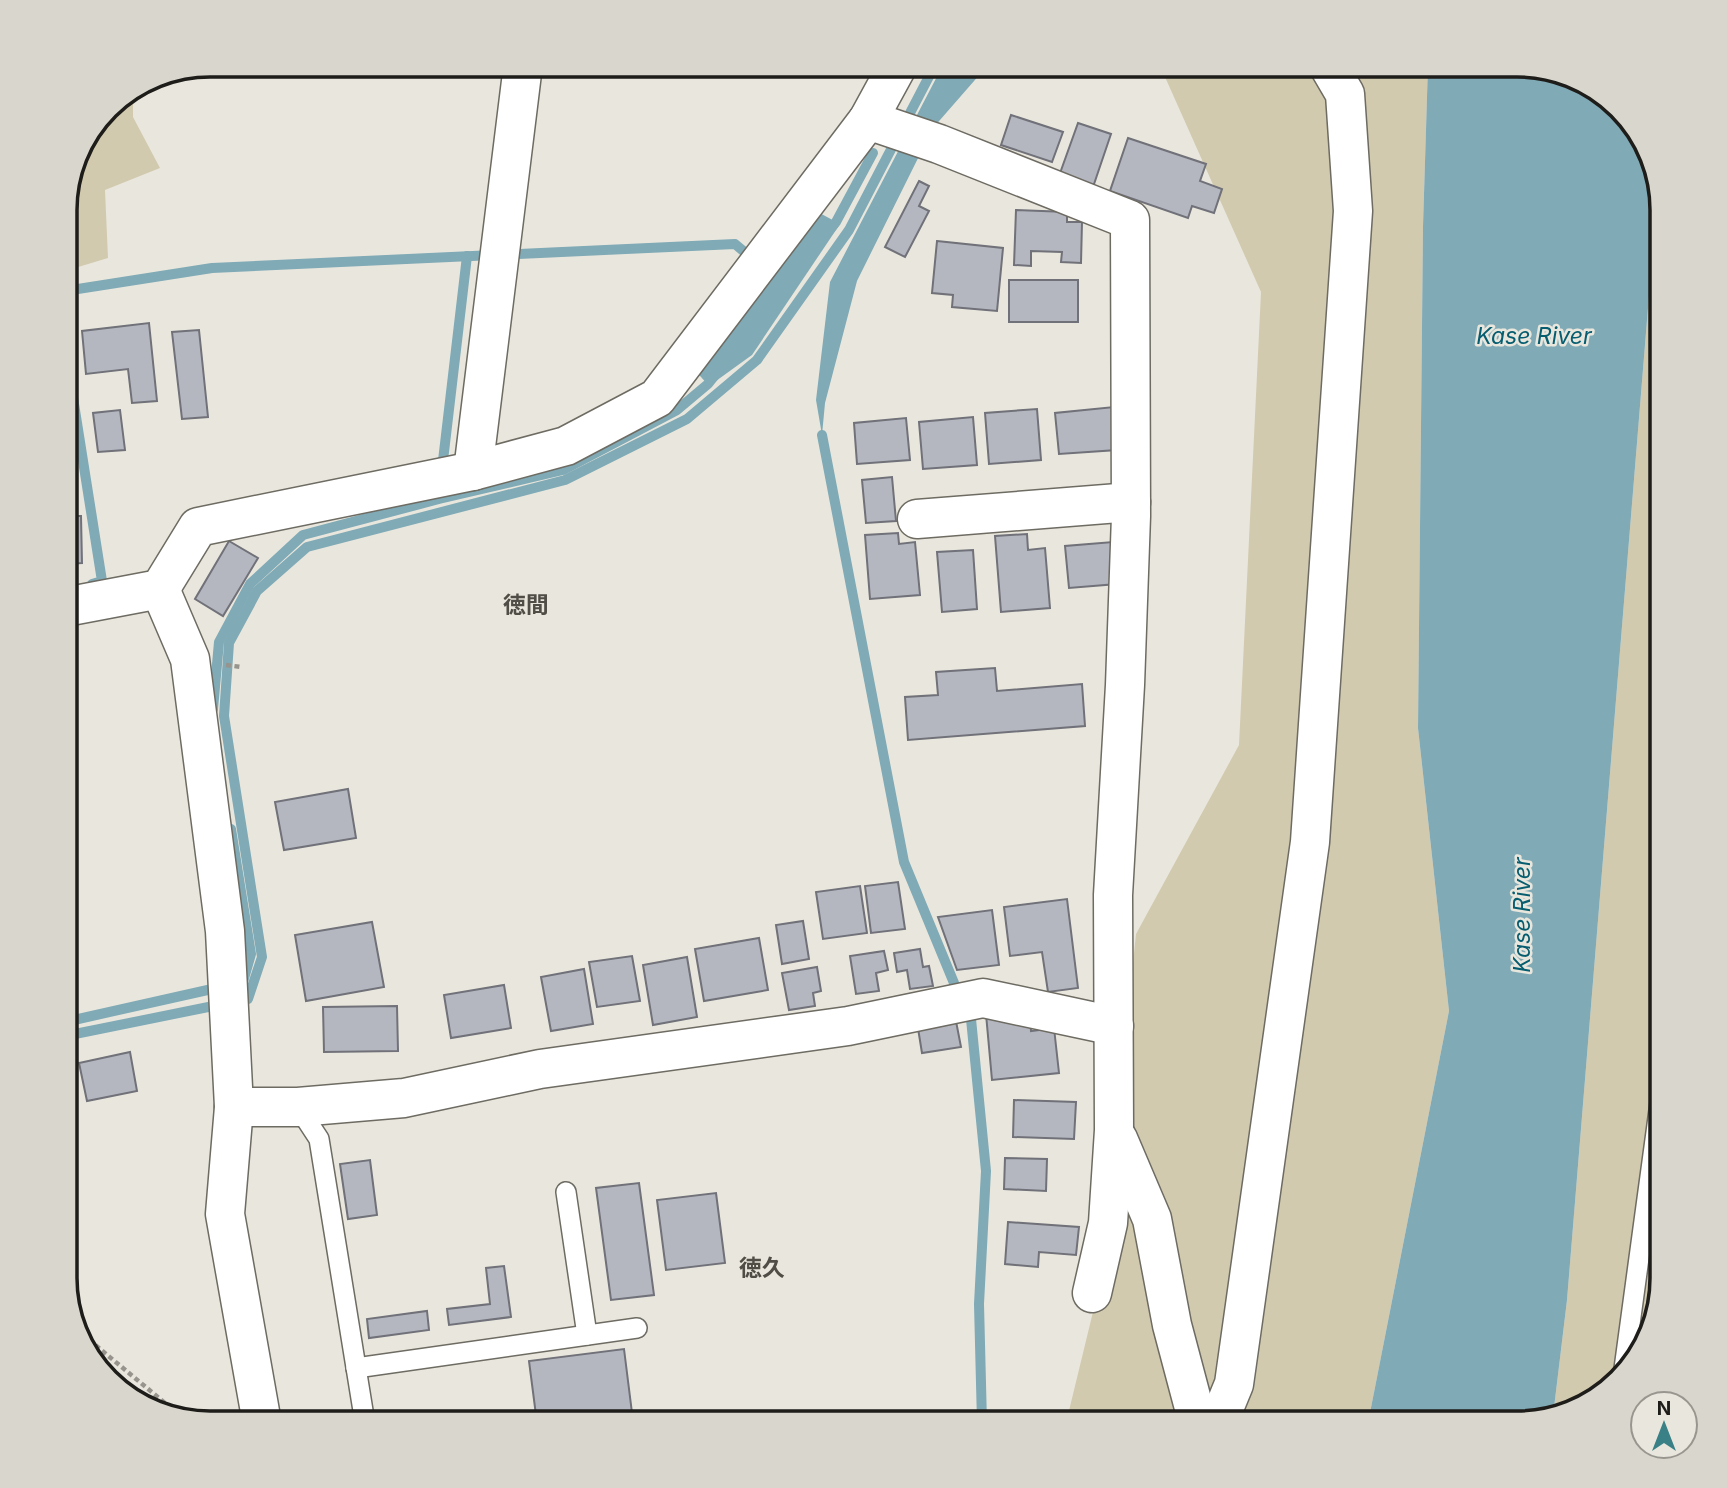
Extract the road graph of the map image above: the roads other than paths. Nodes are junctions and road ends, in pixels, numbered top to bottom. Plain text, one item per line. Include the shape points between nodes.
1 (522, 77) edge
2 (894, 77) edge
3 (1335, 77) edge
4 (880, 124) junction
5 (450, 476) junction
6 (1131, 502) junction
7 (917, 520) dead end
8 (160, 589) junction
9 (77, 605) edge
10 (1114, 1026) junction
11 (234, 1107) junction
12 (298, 1107) junction
13 (1115, 1130) junction
14 (1650, 1177) edge
15 (565, 1192) dead end
16 (1091, 1293) dead end
17 (637, 1328) dead end
18 (587, 1335) junction
19 (1626, 1353) edge
20 (356, 1368) junction
21 (260, 1411) edge
22 (363, 1411) edge
23 (1195, 1411) edge
24 (1223, 1411) edge

1 - 5 street via 500,255
2 - 4 street
3 - 24 street via 1345,94 1353,211 1310,842 1234,1384
4 - 5 street via 759,263 657,398 566,446
4 - 6 street via 1130,220
5 - 8 street via 198,527
6 - 7 street
6 - 10 street via 1113,895
8 - 9 street
8 - 11 street via 190,659 225,931
10 - 12 street via 983,998 848,1026 540,1069 404,1098
10 - 13 street
11 - 12 street
11 - 21 street via 225,1214
12 - 20 lane via 319,1139
13 - 16 street via 1108,1223
13 - 23 street via 1152,1219 1172,1325
14 - 19 lane
15 - 18 lane
17 - 18 lane
18 - 20 lane
20 - 22 lane

